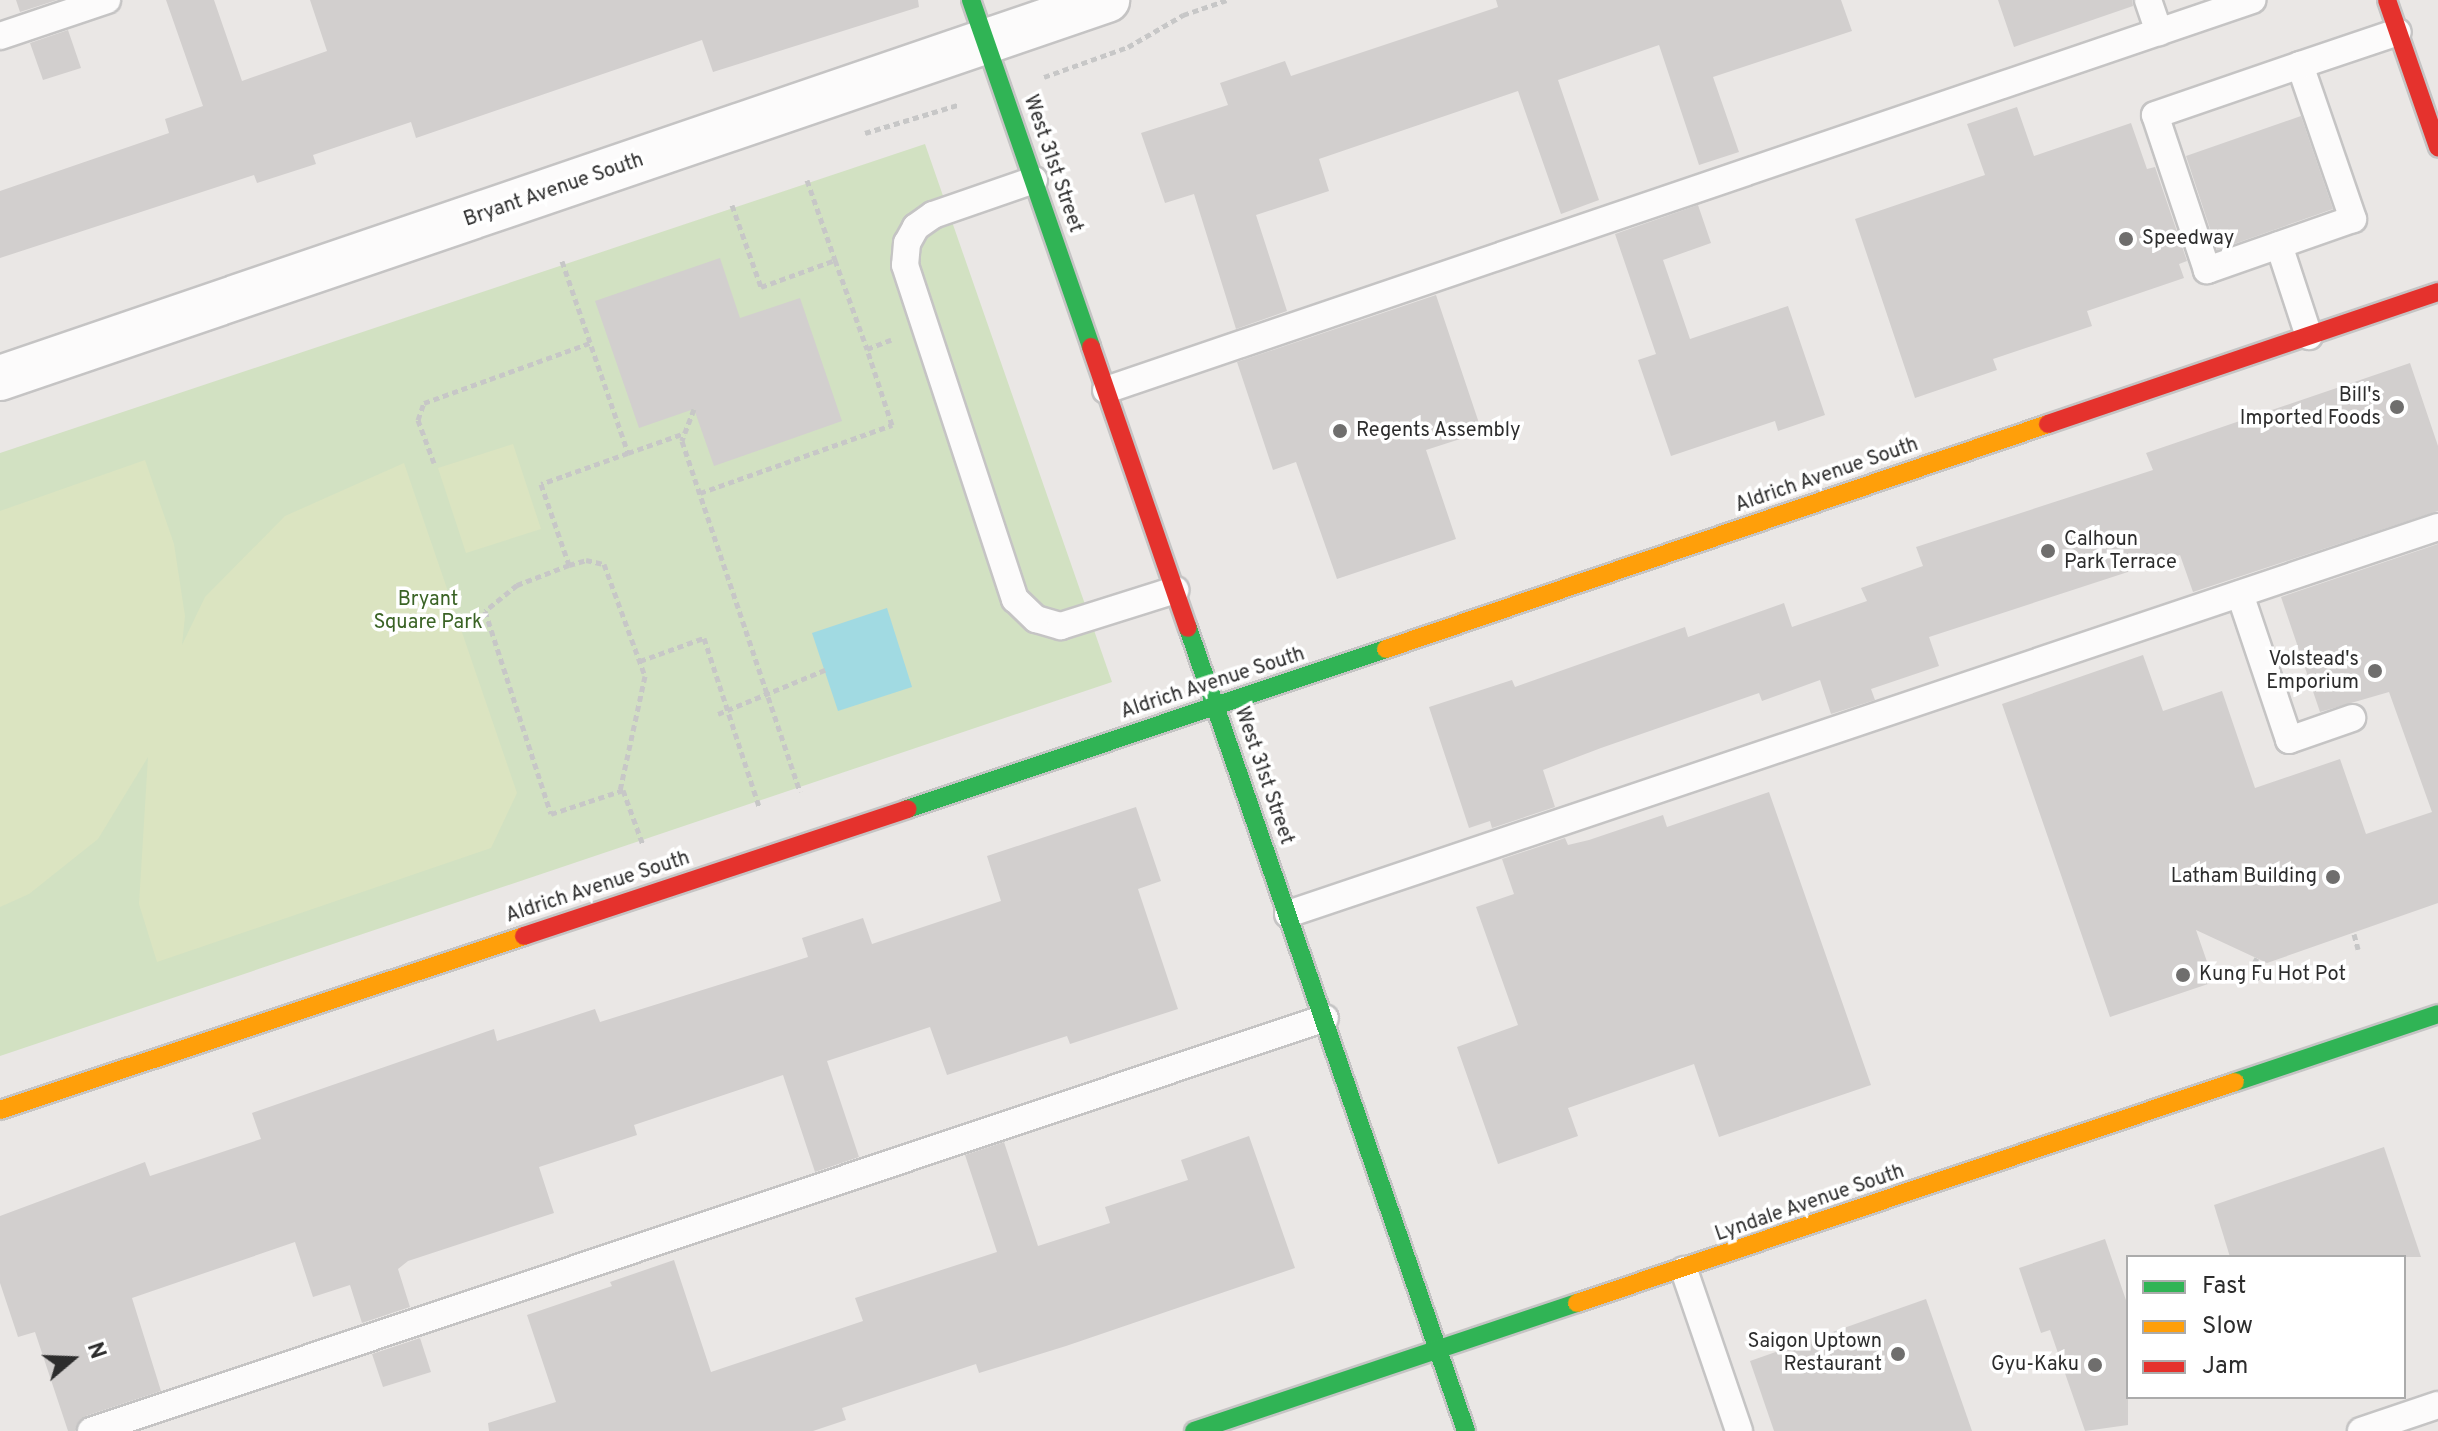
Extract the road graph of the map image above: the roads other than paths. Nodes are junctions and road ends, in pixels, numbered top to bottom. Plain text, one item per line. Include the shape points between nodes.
1 (107, 0) edge
2 (971, 0) edge
3 (1107, 0) edge
4 (2148, 0) edge
5 (2252, 0) edge
6 (2387, 0) edge
7 (2159, 32) junction
8 (2398, 32) junction
9 (0, 36) edge
10 (987, 42) junction
11 (2300, 65) junction
12 (2438, 147) edge
13 (1034, 180) junction
14 (2279, 245) junction
15 (2438, 292) edge
16 (2309, 336) junction
17 (0, 378) edge
18 (1106, 390) junction
19 (2438, 527) edge
20 (1175, 590) junction
21 (2240, 594) junction
22 (1216, 707) junction
23 (2352, 718) dead end
24 (1288, 914) junction
25 (2438, 1014) edge
26 (1325, 1018) junction
27 (0, 1110) edge
28 (1684, 1270) junction
29 (1440, 1350) junction
30 (2438, 1405) edge
31 (91, 1431) edge
32 (1194, 1431) edge
33 (1466, 1431) edge
34 (1739, 1431) edge
35 (2361, 1431) edge

1 - 9 lane
2 - 10 street, West 31st Street
3 - 10 street, Bryant Avenue South
4 - 7 lane
5 - 7 lane
6 - 8 street
7 - 18 lane
8 - 11 lane
8 - 12 street
10 - 13 street, West 31st Street
10 - 17 street, Bryant Avenue South
11 - 14 lane via 2353,219
11 - 14 lane via 2155,115 2207,270
13 - 18 street, West 31st Street
13 - 20 lane via 933,215 916,227 907,243 905,265 1015,599 1036,619 1061,626
14 - 16 lane
15 - 16 street, Aldrich Avenue South
16 - 22 street, Aldrich Avenue South
18 - 20 street, West 31st Street
19 - 21 lane
20 - 22 street, West 31st Street
21 - 23 lane via 2289,740
21 - 24 lane
22 - 24 street, West 31st Street
22 - 27 street, Aldrich Avenue South
24 - 26 street, West 31st Street
25 - 28 street, Lyndale Avenue South
26 - 29 street, West 31st Street
26 - 31 lane
28 - 29 street, Lyndale Avenue South
28 - 34 lane
29 - 32 street, Lyndale Avenue South
29 - 33 street, West 31st Street
30 - 35 lane

